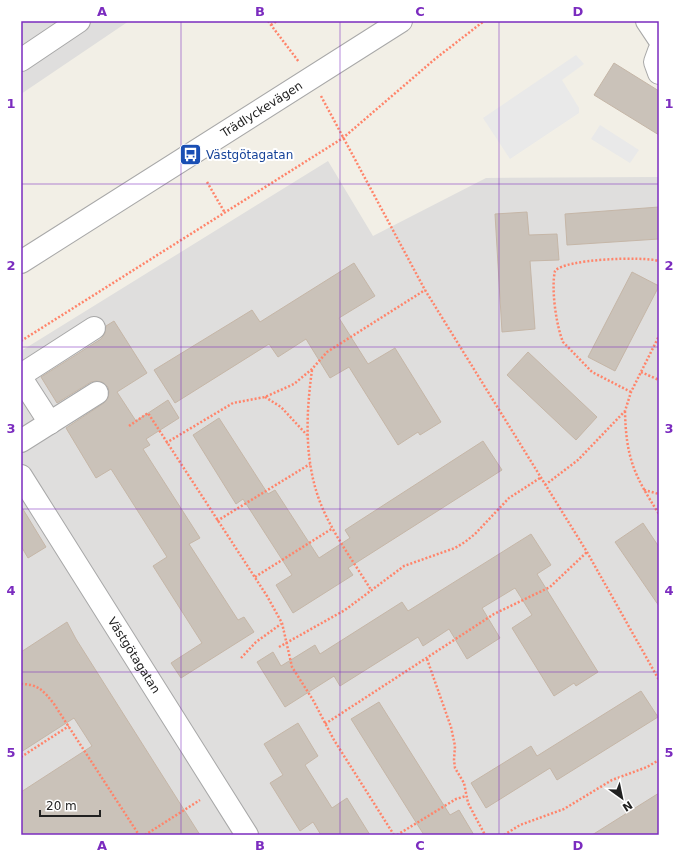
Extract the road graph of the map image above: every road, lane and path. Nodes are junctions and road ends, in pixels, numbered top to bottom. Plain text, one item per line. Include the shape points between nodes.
1 (79, 21) edge
2 (268, 21) edge
3 (277, 21) edge
4 (401, 21) edge
5 (484, 21) edge
6 (647, 21) edge
7 (271, 25) junction
8 (659, 39) edge
9 (659, 51) edge
10 (21, 60) edge
11 (302, 66) dead end
12 (659, 73) edge
13 (319, 92) dead end
14 (343, 138) junction
15 (208, 182) dead end
16 (225, 213) junction
17 (659, 261) edge
18 (21, 262) edge
19 (425, 290) junction
20 (94, 328) dead end
21 (659, 336) edge
22 (21, 341) edge
23 (312, 369) junction
24 (641, 372) junction
25 (21, 375) edge
26 (21, 378) edge
27 (659, 380) edge
28 (631, 392) junction
29 (97, 393) dead end
30 (265, 397) junction
31 (625, 411) junction
32 (50, 422) junction
33 (129, 426) dead end
34 (307, 436) junction
35 (21, 441) edge
36 (166, 443) junction
37 (310, 464) junction
38 (21, 476) edge
39 (540, 478) junction
40 (545, 485) junction
41 (644, 490) junction
42 (659, 494) edge
43 (659, 514) edge
44 (217, 521) junction
45 (333, 528) junction
46 (588, 552) junction
47 (255, 577) junction
48 (371, 590) junction
49 (281, 624) dead end
50 (286, 643) junction
51 (279, 647) dead end
52 (240, 658) dead end
53 (426, 659) junction
54 (659, 680) edge
55 (21, 684) edge
56 (325, 724) junction
57 (68, 726) junction
58 (21, 757) edge
59 (659, 760) edge
60 (218, 788) junction
61 (466, 796) junction
62 (139, 835) edge
63 (145, 835) edge
64 (247, 835) edge
65 (394, 835) edge
66 (397, 835) edge
67 (485, 835) edge
68 (504, 835) edge

1 - 10 street
2 - 7 path
3 - 7 path
4 - 18 street, Trädlyckevägen
5 - 14 path via 447,49
6 - 8 street
7 - 11 path
9 - 12 street via 655,62
13 - 14 path
14 - 16 path
14 - 19 path
15 - 16 path
16 - 22 path
17 - 28 path via 618,258 562,265 555,271 554,296 563,342 592,372
19 - 23 path via 327,352
19 - 39 path
20 - 25 street
21 - 24 path
23 - 30 path via 294,384
23 - 34 path
24 - 27 path
24 - 28 path
26 - 32 street
28 - 31 path
29 - 32 street
30 - 34 path via 280,407
30 - 36 path via 233,403
31 - 40 path via 578,460
31 - 41 path via 629,456
32 - 35 street
33 - 36 path via 148,413
34 - 37 path
36 - 44 path
37 - 44 path
37 - 45 path via 321,504
38 - 60 street, Västgötagatan
39 - 40 path
39 - 48 path via 509,498 465,542 404,566
40 - 46 path
41 - 42 path
41 - 43 path
44 - 47 path
45 - 47 path
45 - 48 path
46 - 53 path via 550,587 494,614
46 - 54 path
47 - 50 path via 282,623
48 - 50 path via 345,610
49 - 52 path via 256,642
50 - 51 path
50 - 56 path via 292,667
53 - 56 path
53 - 61 path via 451,727 456,746 455,768 464,783
55 - 57 path via 32,684 44,691
56 - 65 path
57 - 58 path
57 - 62 path
59 - 68 path via 612,780 564,809
60 - 63 path
60 - 64 street, Västgötagatan
61 - 66 path via 456,799
61 - 67 path

